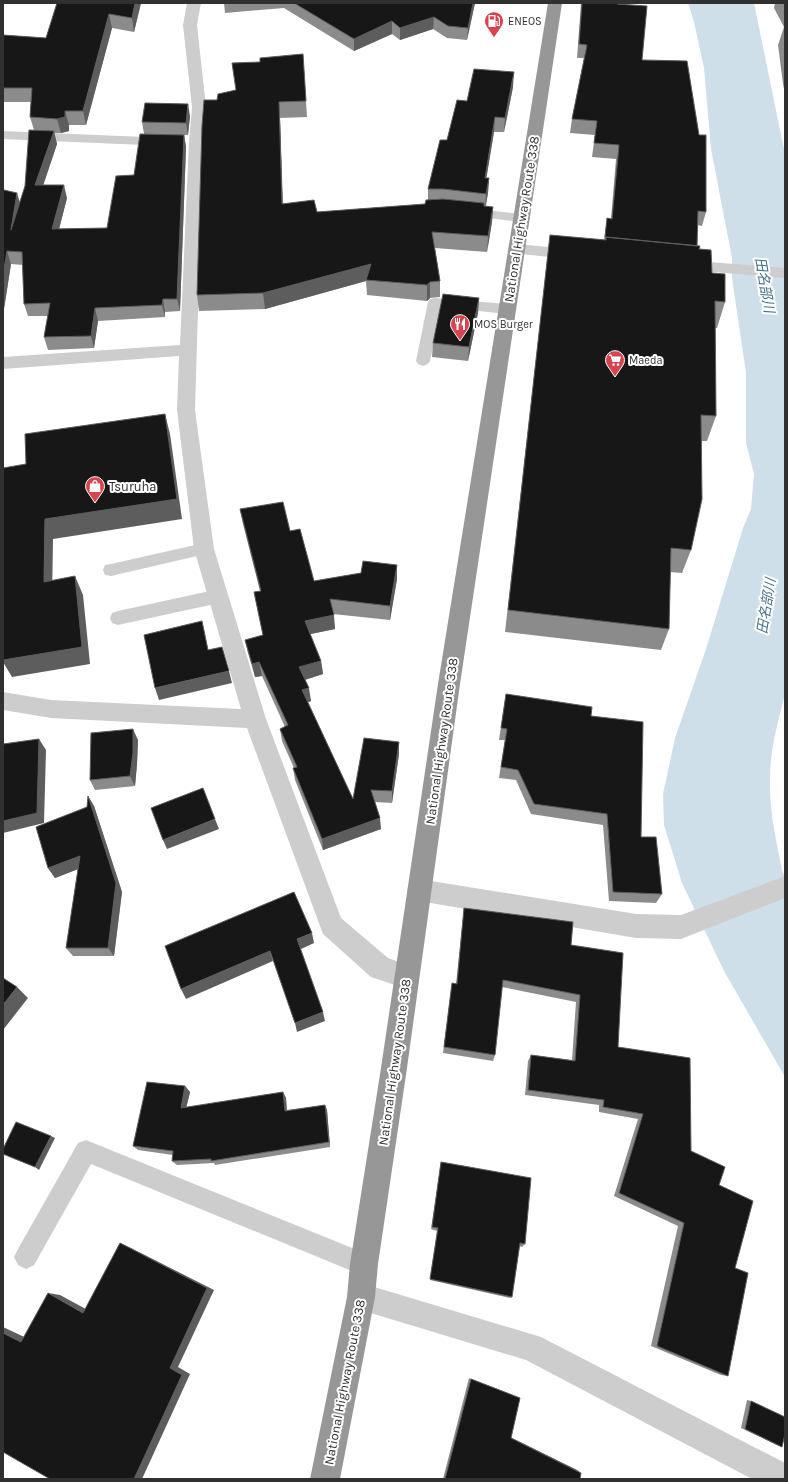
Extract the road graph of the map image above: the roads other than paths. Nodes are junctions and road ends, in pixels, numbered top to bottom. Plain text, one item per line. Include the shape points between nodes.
1 (194, 3) edge
2 (555, 3) edge
3 (3, 135) edge
4 (196, 142) junction
5 (458, 211) edge
6 (521, 218) junction
7 (517, 250) junction
8 (594, 257) edge
9 (672, 264) edge
10 (785, 273) edge
11 (507, 308) junction
12 (187, 350) junction
13 (423, 361) dead end
14 (3, 363) edge
15 (204, 549) junction
16 (111, 570) dead end
17 (219, 596) junction
18 (118, 618) dead end
19 (3, 702) edge
20 (255, 719) junction
21 (785, 887) edge
22 (419, 890) junction
23 (406, 977) junction
24 (26, 1257) dead end
25 (364, 1264) junction
26 (361, 1297) junction
27 (325, 1479) edge
28 (784, 1479) edge

1 - 4 street via 190,25 199,107
2 - 6 highway, National Highway Route 338
3 - 4 street
4 - 12 street
5 - 6 lane
6 - 7 highway, National Highway Route 338
7 - 8 street
7 - 11 highway, National Highway Route 338
9 - 10 street
11 - 13 lane via 435,302
11 - 22 highway, National Highway Route 338
12 - 14 street
12 - 15 street via 186,410
15 - 16 lane
15 - 17 street
17 - 18 lane
17 - 20 street
19 - 20 street via 51,709
20 - 23 street via 332,926 380,968
21 - 22 street via 681,927 636,926
22 - 23 highway, National Highway Route 338
23 - 25 highway, National Highway Route 338
24 - 25 lane via 86,1151
25 - 26 highway, National Highway Route 338
26 - 27 highway, National Highway Route 338
26 - 28 street via 531,1347

